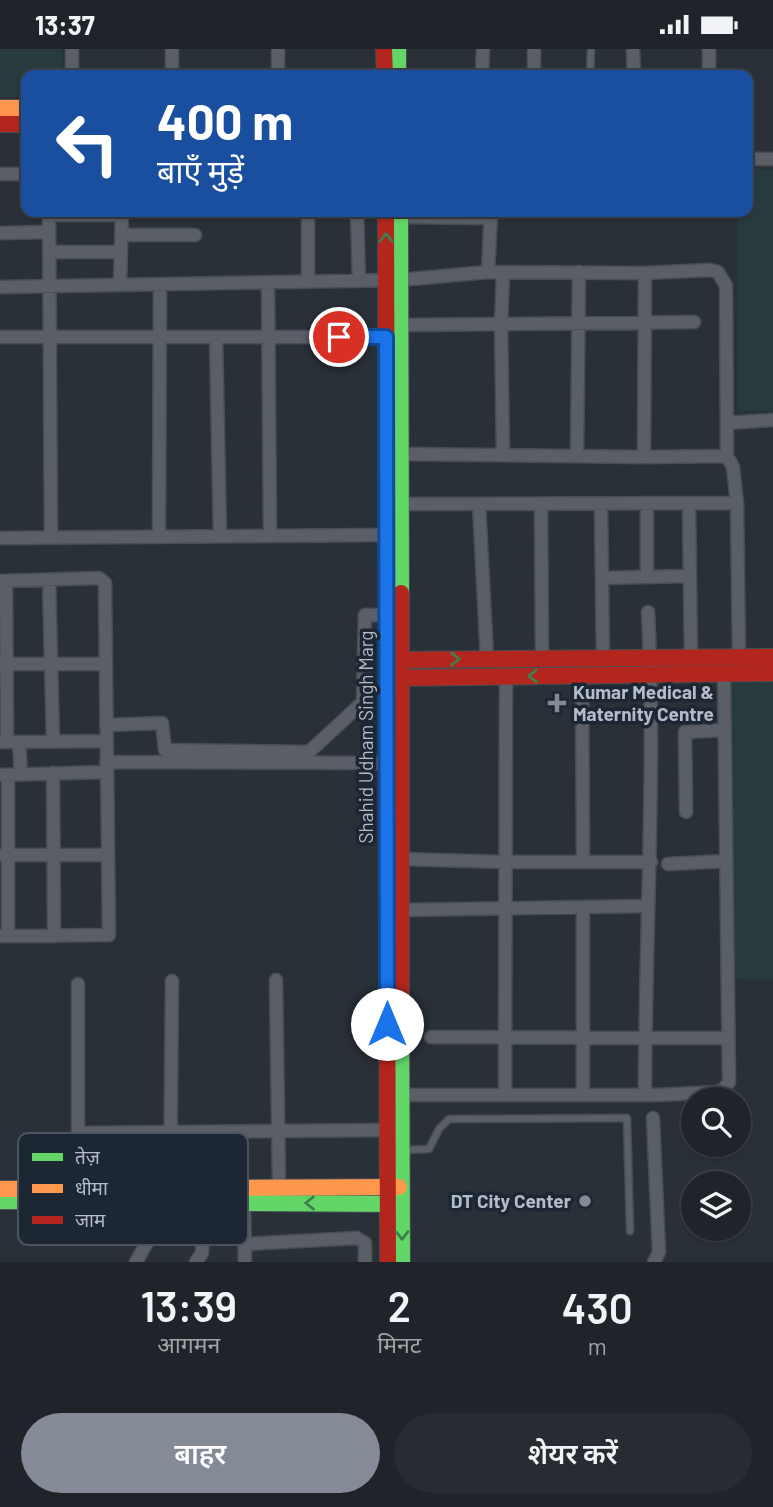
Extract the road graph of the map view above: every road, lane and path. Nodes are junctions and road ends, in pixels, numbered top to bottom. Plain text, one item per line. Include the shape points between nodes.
1 (72, 49) edge
2 (172, 49) edge
3 (278, 49) edge
4 (384, 49) edge
5 (398, 49) edge
6 (482, 49) edge
7 (534, 49) edge
8 (591, 49) edge
9 (633, 49) edge
10 (709, 49) edge
11 (72, 70) edge
12 (172, 70) edge
13 (278, 70) edge
14 (385, 70) edge
15 (398, 70) edge
16 (482, 70) edge
17 (534, 70) edge
18 (590, 70) edge
19 (634, 70) edge
20 (709, 70) edge
21 (0, 108) edge
22 (21, 108) edge
23 (0, 124) edge
24 (21, 124) edge
25 (753, 159) edge
26 (773, 159) edge
27 (0, 174) edge
28 (21, 174) edge
29 (49, 217) edge
30 (122, 217) edge
31 (308, 217) edge
32 (357, 217) edge
33 (395, 217) edge
34 (491, 217) edge
35 (49, 232) junction
36 (0, 233) edge
37 (195, 235) dead end
38 (121, 236) junction
39 (49, 252) junction
40 (121, 253) junction
41 (488, 272) junction
42 (579, 272) junction
43 (645, 273) junction
44 (503, 274) junction
45 (393, 280) junction
46 (359, 281) junction
47 (268, 282) junction
48 (308, 282) junction
49 (120, 284) junction
50 (160, 284) junction
51 (50, 286) junction
52 (0, 287) edge
53 (694, 322) dead end
54 (577, 323) junction
55 (643, 323) junction
56 (501, 324) junction
57 (400, 325) junction
58 (0, 337) edge
59 (50, 337) junction
60 (160, 337) junction
61 (216, 337) junction
62 (268, 337) junction
63 (386, 337) junction
64 (773, 420) edge
65 (727, 423) junction
66 (401, 454) junction
67 (503, 455) junction
68 (577, 456) junction
69 (727, 456) junction
70 (644, 457) junction
71 (647, 503) junction
72 (690, 503) junction
73 (737, 503) junction
74 (401, 504) junction
75 (479, 504) junction
76 (541, 504) junction
77 (601, 504) junction
78 (387, 535) junction
79 (220, 536) junction
80 (270, 536) junction
81 (159, 537) junction
82 (0, 538) edge
83 (51, 538) junction
84 (690, 576) junction
85 (647, 577) junction
86 (602, 578) junction
87 (49, 580) junction
88 (3, 581) edge
89 (648, 612) dead end
90 (387, 615) junction
91 (739, 657) junction
92 (773, 657) edge
93 (603, 658) junction
94 (691, 658) junction
95 (486, 659) junction
96 (542, 659) junction
97 (394, 660) junction
98 (3, 664) edge
99 (51, 664) junction
100 (105, 664) junction
101 (651, 666) junction
102 (724, 673) junction
103 (773, 673) edge
104 (582, 675) junction
105 (506, 676) junction
106 (394, 678) junction
107 (106, 725) junction
108 (725, 730) junction
109 (53, 741) junction
110 (106, 741) junction
111 (9, 742) edge
112 (387, 763) junction
113 (106, 767) junction
114 (53, 773) junction
115 (9, 774) edge
116 (686, 811) dead end
117 (4, 855) edge
118 (54, 855) junction
119 (107, 855) junction
120 (401, 859) junction
121 (726, 861) junction
122 (505, 862) junction
123 (583, 862) junction
124 (651, 862) junction
125 (668, 864) dead end
126 (648, 906) junction
127 (505, 909) junction
128 (583, 909) junction
129 (401, 910) junction
130 (4, 936) edge
131 (54, 936) junction
132 (276, 980) dead end
133 (172, 981) dead end
134 (78, 984) dead end
135 (645, 1036) junction
136 (431, 1037) dead end
137 (505, 1038) junction
138 (583, 1038) junction
139 (728, 1038) junction
140 (395, 1095) junction
141 (505, 1095) junction
142 (583, 1095) junction
143 (645, 1095) junction
144 (653, 1118) dead end
145 (388, 1130) junction
146 (278, 1131) junction
147 (171, 1132) junction
148 (78, 1133) joint
149 (402, 1150) junction
150 (279, 1188) junction
151 (0, 1189) edge
152 (18, 1189) edge
153 (248, 1191) edge
154 (395, 1195) junction
155 (18, 1200) edge
156 (0, 1201) edge
157 (248, 1203) edge
158 (630, 1231) dead end
159 (248, 1244) edge
160 (145, 1245) edge
161 (202, 1245) edge
162 (136, 1262) edge
163 (196, 1262) edge
164 (365, 1262) edge
165 (388, 1262) edge
166 (402, 1262) edge
167 (654, 1262) edge

1 - 11 street
2 - 12 street
3 - 13 street
4 - 14 street
5 - 15 street
6 - 16 street
7 - 17 street
8 - 18 lane
9 - 19 street
10 - 20 street
21 - 22 street
23 - 24 street
25 - 26 street
27 - 28 street
29 - 35 street
30 - 38 street
31 - 48 street
32 - 46 street
33 - 45 street, Shahid Udham Singh Marg
34 - 41 street
35 - 36 street
35 - 39 street
37 - 38 street
38 - 40 street
39 - 40 street
39 - 51 street
40 - 49 street
41 - 44 street
41 - 45 street
42 - 43 street
42 - 44 street
42 - 54 street
43 - 55 street
43 - 65 street via 709,270 723,278
44 - 56 street
45 - 46 street
45 - 57 street, Shahid Udham Singh Marg
45 - 63 street, Shahid Udham Singh Marg
46 - 48 street
47 - 48 street
47 - 50 street
47 - 62 street
49 - 50 street
49 - 51 street
50 - 60 street
51 - 52 street
51 - 59 street
53 - 55 street
54 - 55 street
54 - 56 street
54 - 68 street
55 - 70 street
56 - 57 street
56 - 67 street
57 - 66 street, Shahid Udham Singh Marg
58 - 59 street
59 - 60 street
59 - 83 street
60 - 61 street
60 - 81 street
61 - 62 street
61 - 79 street
62 - 63 street
62 - 80 street
63 - 78 street, Shahid Udham Singh Marg
64 - 65 street
65 - 69 street
66 - 67 street
66 - 74 street, Shahid Udham Singh Marg
67 - 68 street
68 - 70 street
69 - 70 street
69 - 73 street via 733,467
71 - 72 street
71 - 77 street
71 - 85 street
72 - 73 street
72 - 84 street
73 - 91 street
74 - 75 street
74 - 97 street, Shahid Udham Singh Marg
75 - 76 street
75 - 95 street
76 - 77 street
76 - 96 street
77 - 86 street
78 - 80 street
78 - 90 street, Shahid Udham Singh Marg
79 - 80 street
79 - 81 street
81 - 83 street
82 - 83 street
84 - 85 street
84 - 94 street
85 - 86 street
86 - 93 street
87 - 88 street
87 - 99 street
87 - 100 street via 104,581
88 - 98 street
89 - 101 street
90 - 97 street, Shahid Udham Singh Marg
90 - 107 street via 365,615 363,702 309,752 165,750 162,723
91 - 92 street
91 - 94 street
93 - 96 street
93 - 101 street
94 - 101 street
95 - 96 street
97 -> 95 street
97 - 106 street, Shahid Udham Singh Marg
98 - 99 street
98 - 111 street
99 - 100 street
99 - 109 street
100 - 107 street
101 - 102 street
101 - 104 street
101 - 124 street
102 - 103 street
102 - 108 street
104 -> 105 street
104 - 123 street
105 - 106 street
105 - 122 street
106 - 112 street, Shahid Udham Singh Marg
106 - 120 street, Shahid Udham Singh Marg
107 - 110 street
108 - 116 street via 685,731
108 - 121 street
109 - 110 street
109 - 111 street
110 - 113 street
111 - 115 street
112 - 113 street
112 - 140 street, Shahid Udham Singh Marg
113 - 114 street
113 - 119 street
114 - 115 street
114 - 118 street
115 - 117 street
117 - 118 street
117 - 130 street
118 - 119 street
118 - 131 street
119 - 131 street via 109,935
120 - 122 street
120 - 129 street, Shahid Udham Singh Marg
121 - 125 street
121 - 139 street
122 - 123 street
122 - 127 street
123 - 124 street
124 - 126 street
126 - 128 street
126 - 135 street
127 - 128 street
127 - 129 street
127 - 137 street
128 - 138 street
129 - 140 street, Shahid Udham Singh Marg
130 - 131 street
132 - 146 street
133 - 147 street
134 - 148 street
135 - 138 street
135 - 139 street
135 - 143 street
136 - 137 street
137 - 138 street
137 - 141 street
138 - 142 street
139 - 143 street via 729,1081 723,1089
140 - 141 street
140 - 145 street, Shahid Udham Singh Marg
140 - 149 street, Shahid Udham Singh Marg
141 - 142 street
142 - 143 street
144 - 167 street via 659,1252
145 - 146 street
145 - 154 street, Shahid Udham Singh Marg
146 - 147 street
146 - 150 street
147 - 148 street
149 - 154 street, Shahid Udham Singh Marg
149 - 158 lane via 429,1149 449,1119 627,1118
150 - 153 street
150 - 154 street
151 - 152 street
154 -> 157 street
154 - 165 street, Shahid Udham Singh Marg
154 -> 166 street, Shahid Udham Singh Marg
155 - 156 street
159 - 164 street via 357,1238 365,1243
160 - 162 street
161 - 163 street

